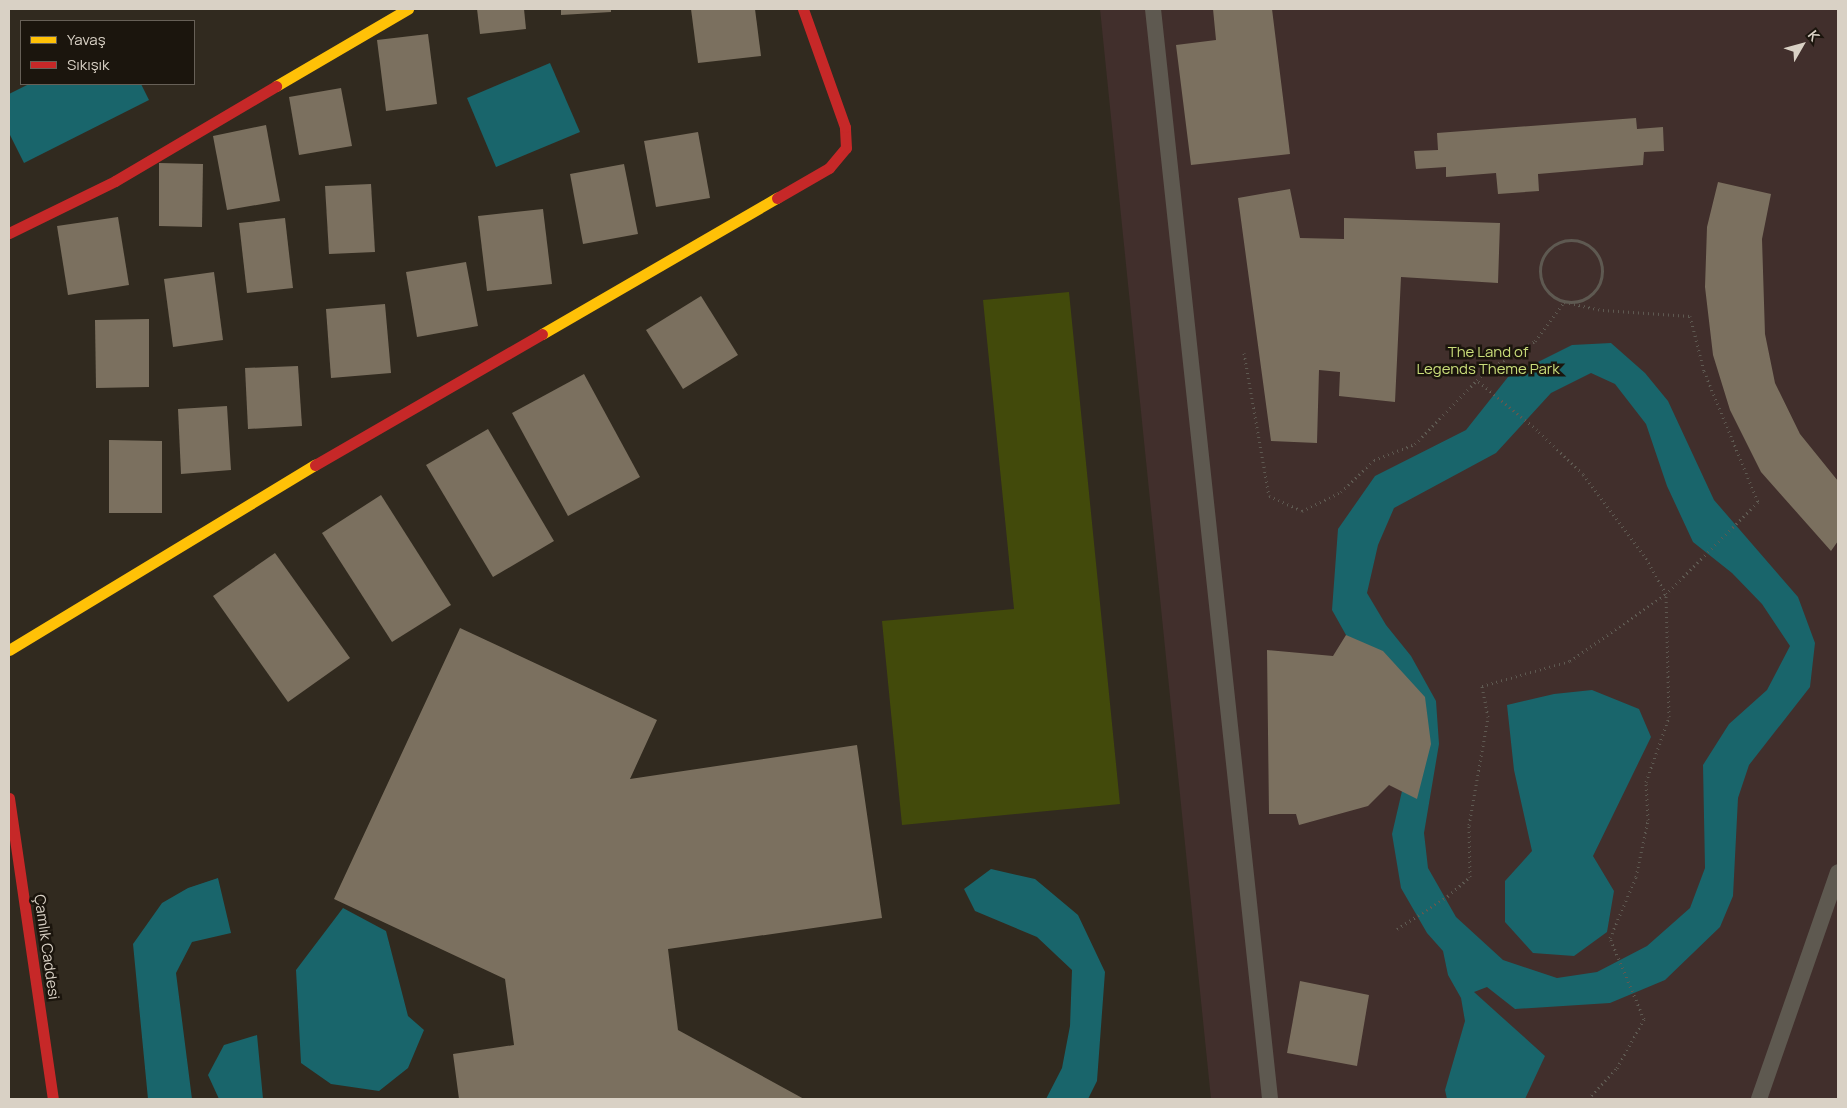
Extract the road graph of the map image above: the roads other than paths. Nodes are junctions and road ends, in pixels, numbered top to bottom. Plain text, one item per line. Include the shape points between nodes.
1 (408, 9) edge
2 (803, 9) edge
3 (1152, 9) edge
4 (9, 233) edge
5 (9, 650) edge
6 (9, 798) edge
7 (1838, 872) edge
8 (53, 1099) edge
9 (1270, 1099) edge
10 (1758, 1099) edge

1 - 4 street via 115,181
2 - 5 street via 845,127 846,148 829,168 247,505
3 - 9 lane
6 - 8 street, Çamlık Caddesi
7 - 10 lane

